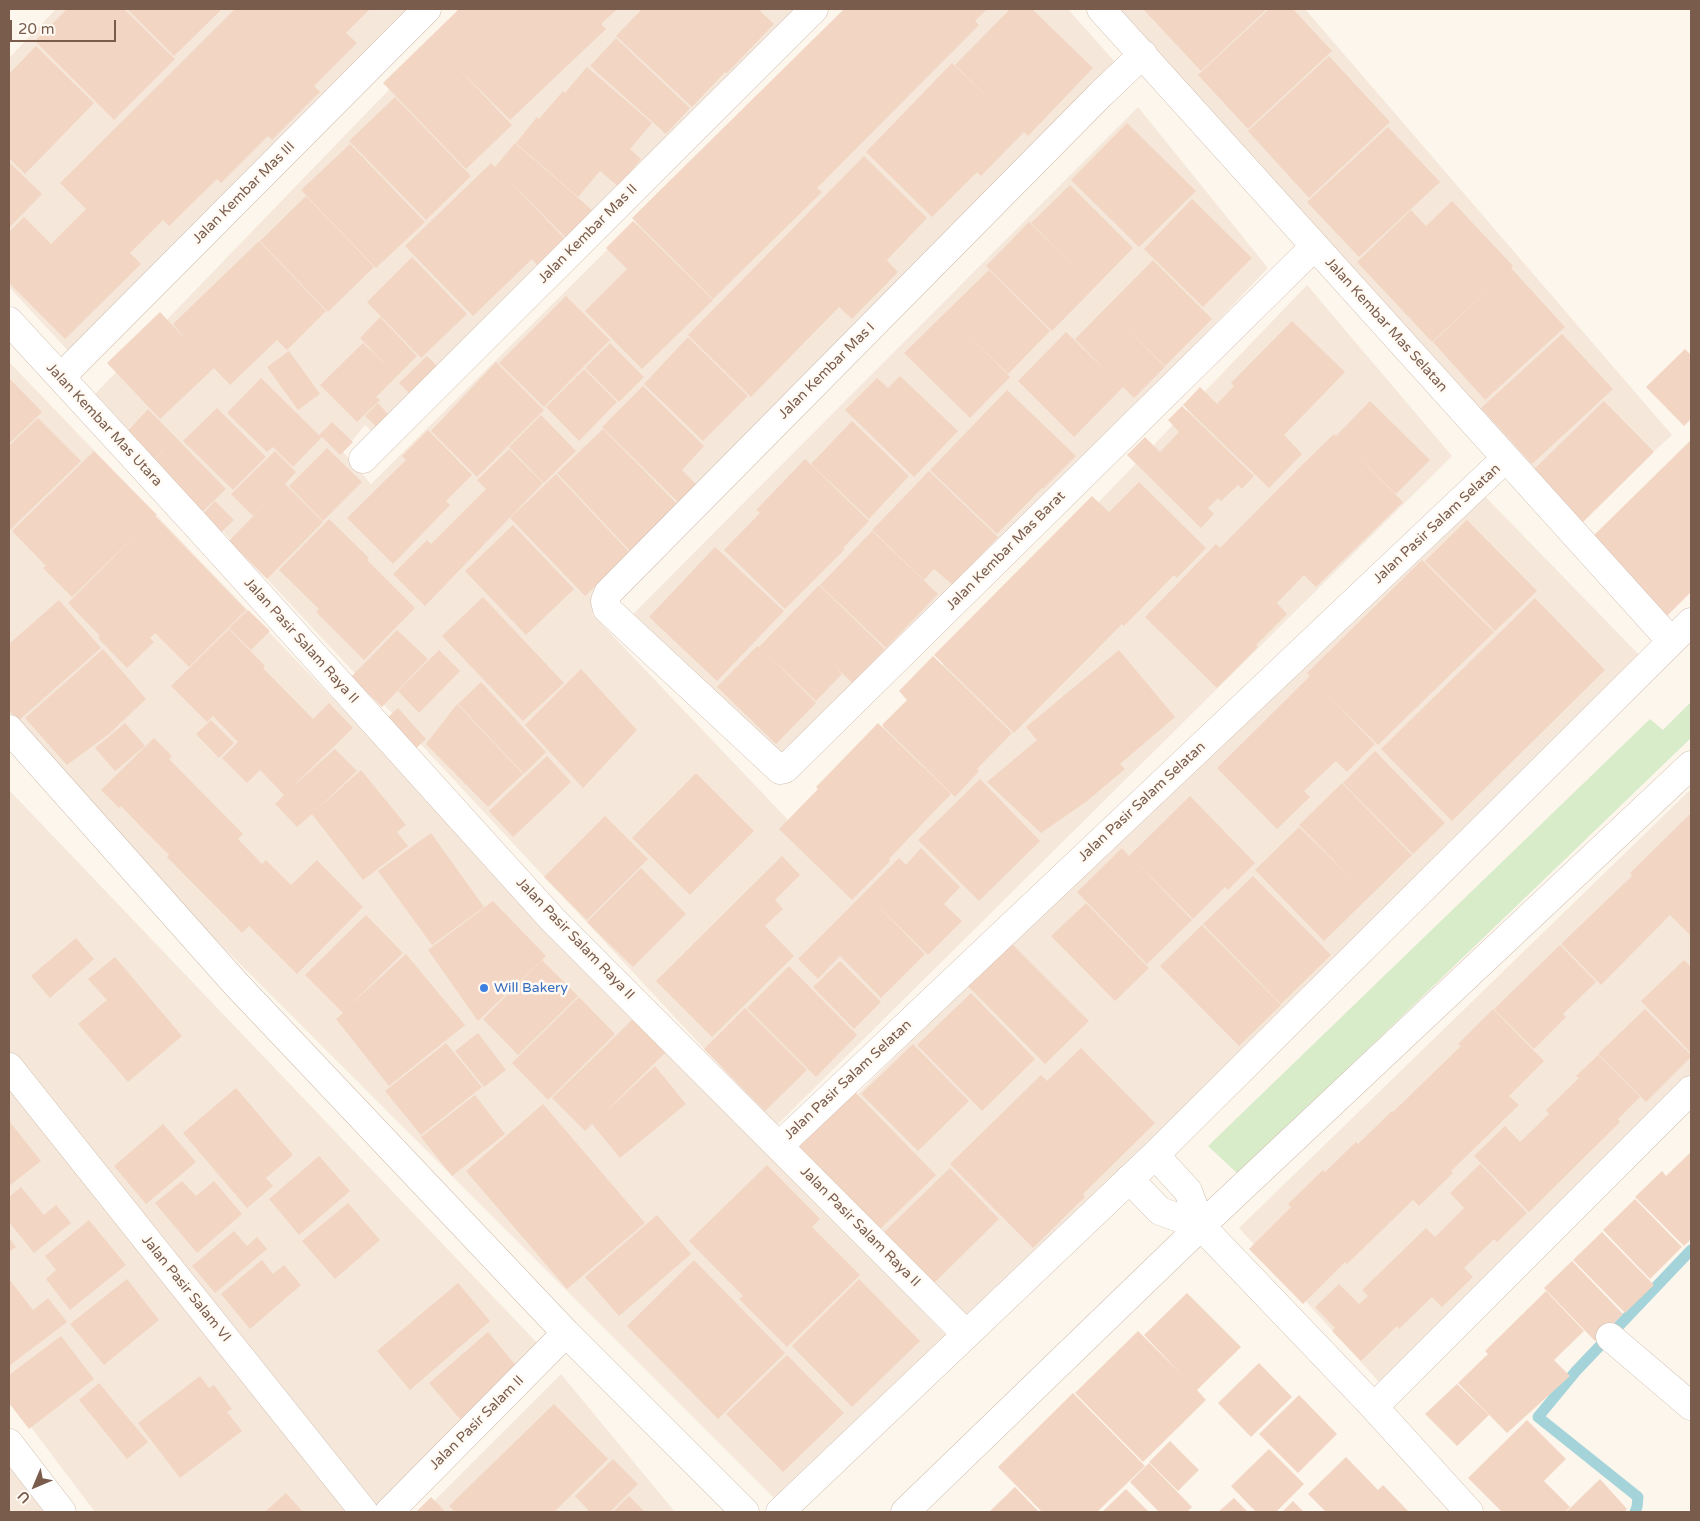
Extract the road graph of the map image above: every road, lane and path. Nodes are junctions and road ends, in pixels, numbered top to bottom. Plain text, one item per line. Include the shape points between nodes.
1 (427, 9) edge
2 (814, 9) edge
3 (1101, 9) edge
4 (1143, 54) junction
5 (1315, 246) junction
6 (9, 321) edge
7 (61, 377) junction
8 (1506, 458) junction
9 (363, 459) dead end
10 (200, 528) joint
11 (1691, 622) edge
12 (1671, 641) junction
13 (693, 689) joint
14 (9, 729) edge
15 (1691, 764) edge
16 (9, 1067) edge
17 (1691, 1090) edge
18 (779, 1146) junction
19 (1155, 1154) junction
20 (1129, 1179) junction
21 (1201, 1226) junction
22 (566, 1333) junction
23 (966, 1334) junction
24 (1610, 1337) dead end
25 (1691, 1406) edge
26 (1374, 1408) junction
27 (9, 1443) edge
28 (62, 1512) edge
29 (364, 1512) edge
30 (389, 1512) edge
31 (745, 1512) edge
32 (780, 1512) edge
33 (905, 1512) edge
34 (1469, 1512) edge

1 - 7 street, Jalan Kembar Mas III
2 - 9 street, Jalan Kembar Mas II
3 - 4 street, Jalan Kembar Mas Selatan
4 - 5 street, Jalan Kembar Mas Selatan
4 - 13 street, Jalan Kembar Mas I via 608,593 607,609
5 - 8 street, Jalan Kembar Mas Selatan
5 - 13 street, Jalan Kembar Mas Barat via 785,769 780,770
6 - 7 street, Jalan Kembar Mas Utara
7 - 10 street, Jalan Kembar Mas Utara
8 - 12 street, Jalan Kembar Mas Selatan
8 - 18 street, Jalan Pasir Salam Selatan
10 - 18 street, Jalan Pasir Salam Raya II via 553,920
11 - 12 street
12 - 19 street
14 - 22 street via 235,983
15 - 21 street
16 - 29 street, Jalan Pasir Salam VI
17 - 26 street
18 - 23 street, Jalan Pasir Salam Raya II
19 - 20 street
19 - 21 street via 1188,1191
20 - 21 street via 1160,1212
20 - 23 street
21 - 26 street
21 - 33 street
22 - 30 street, Jalan Pasir Salam II
22 - 31 street
23 - 32 street
24 - 25 street
26 - 34 street
27 - 28 street

